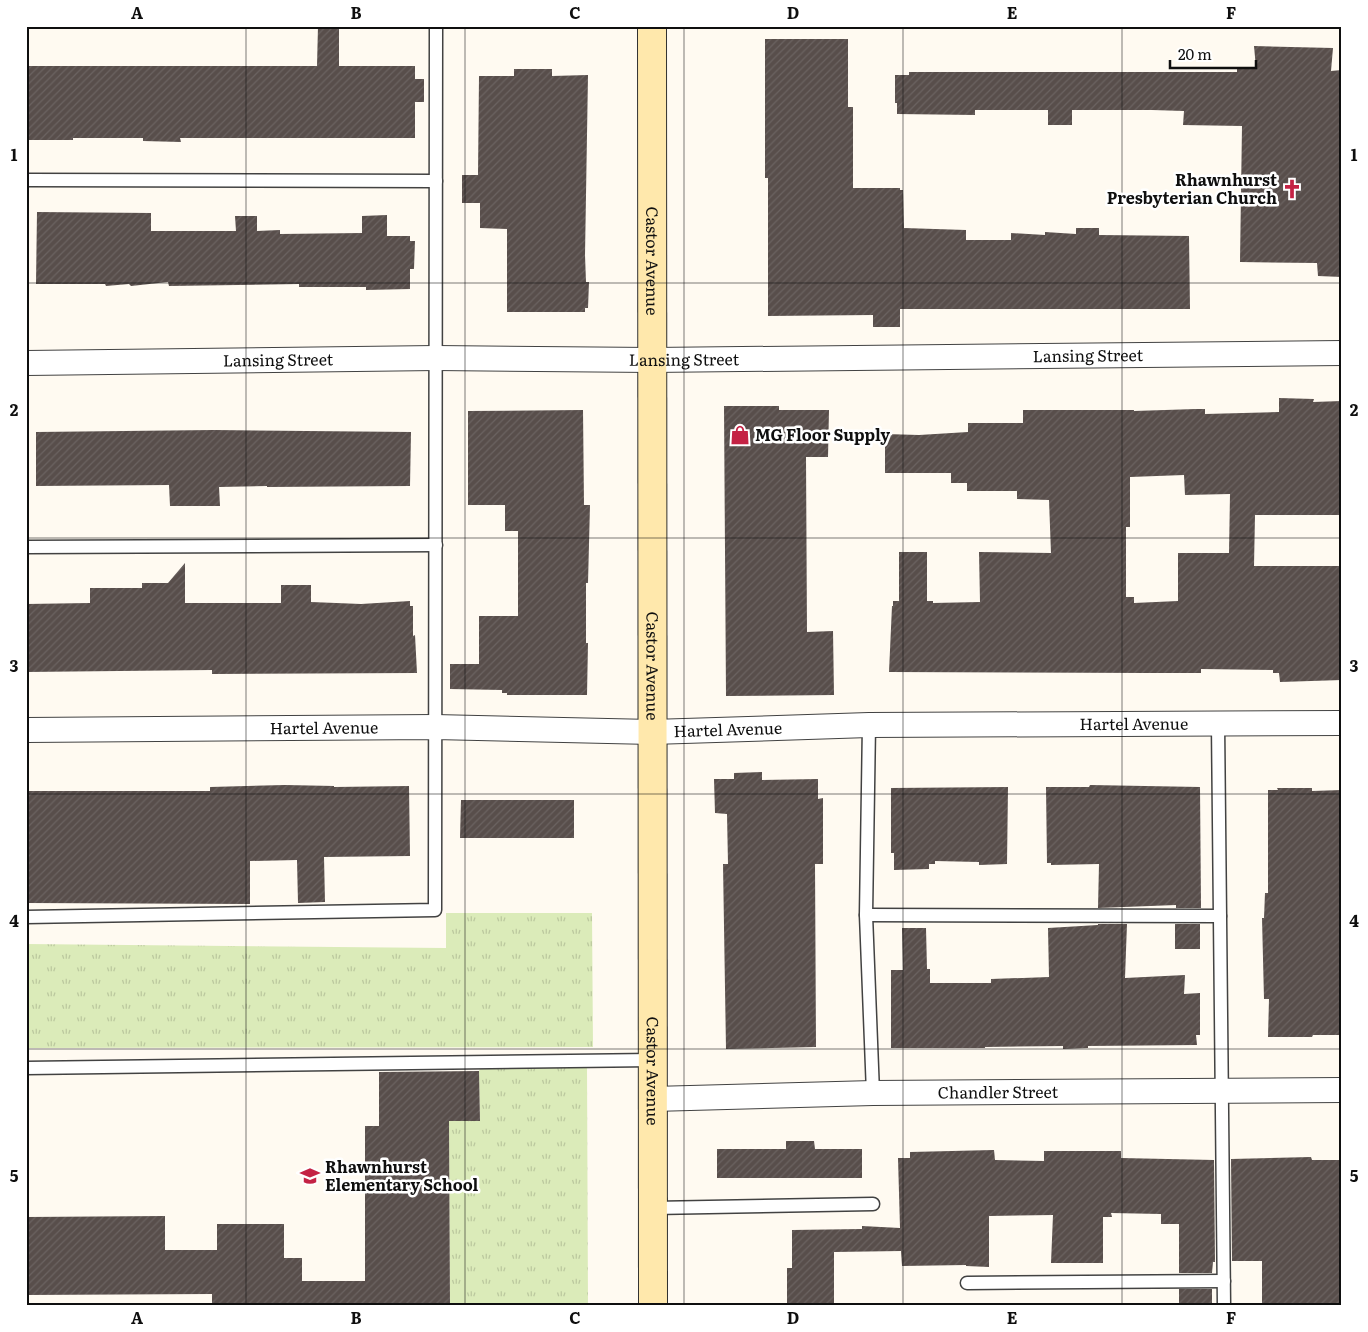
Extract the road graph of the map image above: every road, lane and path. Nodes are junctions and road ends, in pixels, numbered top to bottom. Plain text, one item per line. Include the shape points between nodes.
1 (436, 26) edge
2 (652, 26) edge
3 (26, 180) edge
4 (436, 181) junction
5 (1342, 353) edge
6 (436, 358) junction
7 (652, 360) junction
8 (26, 363) edge
9 (436, 545) junction
10 (26, 547) edge
11 (1218, 723) junction
12 (1342, 723) edge
13 (869, 725) junction
14 (435, 727) junction
15 (26, 730) edge
16 (652, 732) junction
17 (866, 915) junction
18 (1220, 916) junction
19 (26, 917) edge
20 (653, 1060) junction
21 (26, 1068) edge
22 (1342, 1090) edge
23 (1222, 1091) junction
24 (873, 1093) junction
25 (653, 1100) junction
26 (873, 1204) dead end
27 (653, 1208) junction
28 (1224, 1281) junction
29 (967, 1283) dead end
30 (653, 1306) edge
31 (1224, 1306) edge

1 - 4 lane
2 - 7 main road, Castor Avenue
3 - 4 lane
4 - 6 lane
5 - 7 street, Lansing Street
6 - 7 street, Lansing Street
6 - 8 street, Lansing Street
6 - 9 lane
7 - 16 main road, Castor Avenue
9 - 10 lane
9 - 14 lane
11 - 12 street, Hartel Avenue
11 - 13 street, Hartel Avenue
11 - 18 lane
13 - 16 street, Hartel Avenue
13 - 17 lane
14 - 15 street, Hartel Avenue
14 - 16 street, Hartel Avenue
14 - 19 lane via 435,910
16 - 20 main road, Castor Avenue
17 - 18 lane
17 - 24 lane
18 - 23 lane
20 - 21 lane
20 - 25 main road, Castor Avenue
22 - 23 street, Chandler Street
23 - 24 street, Chandler Street
23 - 28 lane
24 - 25 street, Chandler Street
25 - 27 main road, Castor Avenue
26 - 27 lane
27 - 30 main road, Castor Avenue
28 - 29 lane
28 - 31 lane

